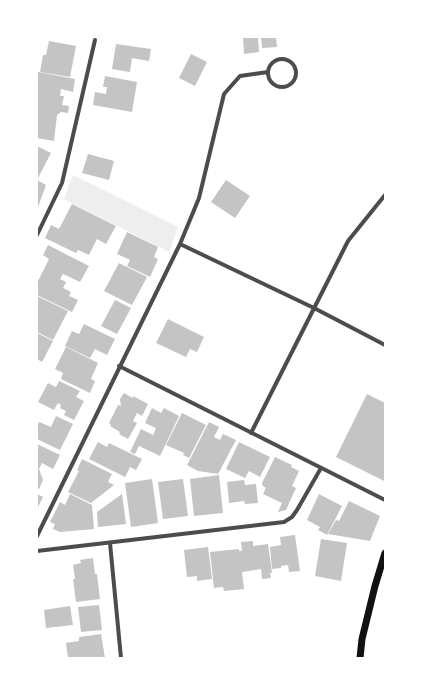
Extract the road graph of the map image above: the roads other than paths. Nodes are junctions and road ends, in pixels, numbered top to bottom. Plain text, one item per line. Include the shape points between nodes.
1 (95, 40) dead end
2 (268, 72) junction
3 (385, 195) edge
4 (37, 235) edge
5 (180, 244) junction
6 (314, 308) junction
7 (385, 346) edge
8 (119, 366) junction
9 (251, 433) junction
10 (321, 468) junction
11 (385, 500) edge
12 (37, 536) edge
13 (110, 543) junction
14 (37, 551) edge
15 (385, 553) edge
16 (121, 658) edge
17 (360, 658) edge

1 - 4 street via 62,184
2 - 2 street via 272,63 280,59 290,61 296,72 294,81 282,87 270,81
2 - 5 street via 240,76 224,94 199,198
3 - 6 street via 348,241
5 - 6 street
5 - 8 street
6 - 7 street
6 - 9 street
8 - 9 street
8 - 12 street
9 - 10 street
10 - 11 street
10 - 13 street via 297,510 284,522
13 - 14 street
13 - 16 street
15 - 17 main road via 374,586

